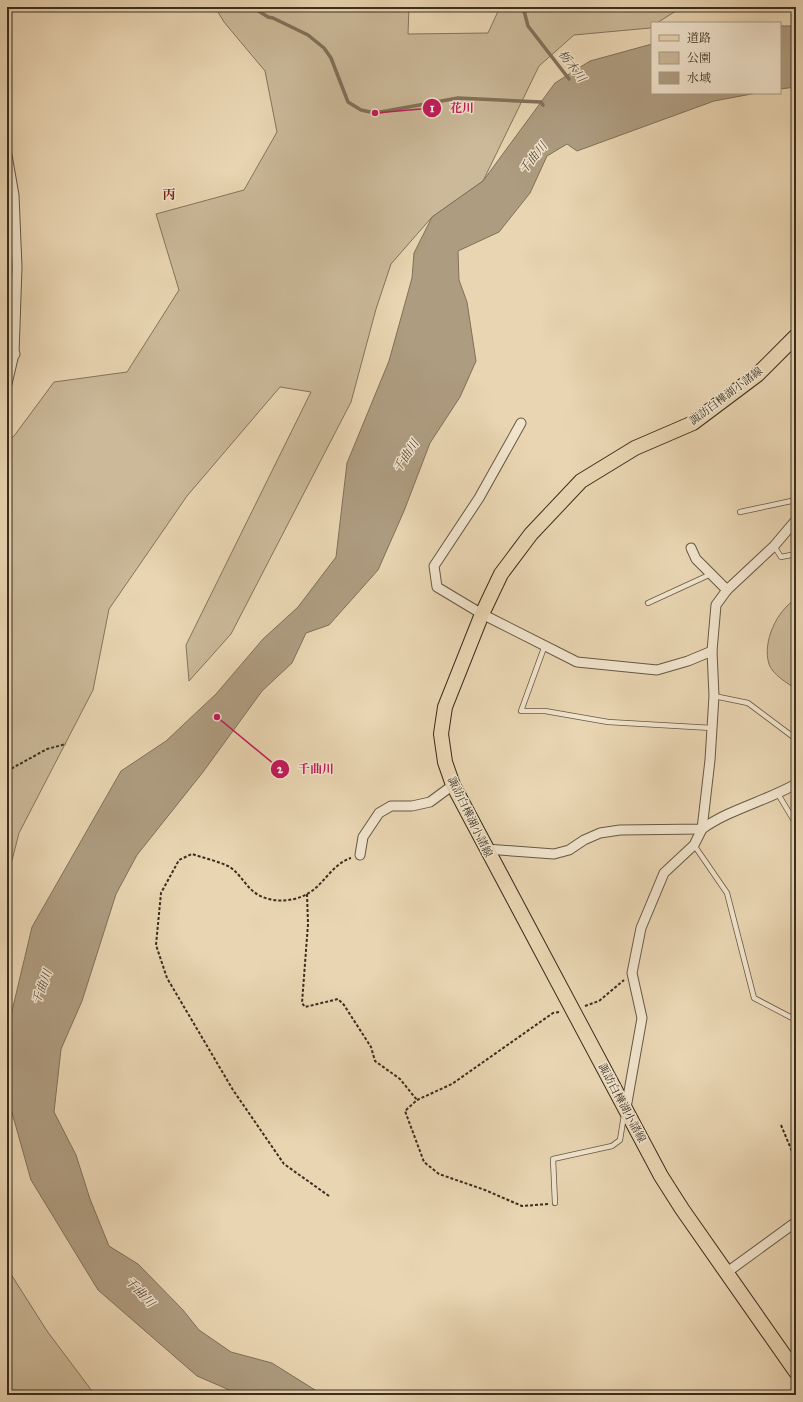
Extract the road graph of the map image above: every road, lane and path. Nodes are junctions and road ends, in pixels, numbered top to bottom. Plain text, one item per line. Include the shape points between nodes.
1 (7, 155) edge
2 (10, 193) edge
3 (796, 336) edge
4 (11, 356) edge
5 (7, 384) edge
6 (521, 423) dead end
7 (796, 500) edge
8 (740, 512) dead end
9 (796, 520) edge
10 (774, 546) junction
11 (691, 548) dead end
12 (796, 554) edge
13 (711, 574) junction
14 (727, 590) junction
15 (648, 603) dead end
16 (482, 614) junction
17 (545, 644) junction
18 (712, 651) junction
19 (714, 696) junction
20 (712, 728) junction
21 (796, 739) edge
22 (66, 744) dead end
23 (7, 771) edge
24 (796, 784) edge
25 (452, 785) junction
26 (778, 794) junction
27 (796, 824) edge
28 (702, 829) junction
29 (694, 845) junction
30 (486, 849) junction
31 (360, 855) joint
32 (307, 894) junction
33 (632, 973) junction
34 (573, 1010) junction
35 (796, 1020) edge
36 (417, 1100) junction
37 (626, 1110) junction
38 (781, 1125) dead end
39 (796, 1161) edge
40 (329, 1196) dead end
41 (555, 1203) joint
42 (796, 1222) edge
43 (726, 1273) junction
44 (796, 1372) edge

1 - 2 street
2 - 4 street via 17,267
3 - 16 main road, 諏訪白樺湖小諸線 via 757,375 693,423 635,448 581,481 531,534 502,574
4 - 5 street
6 - 16 street via 479,498 434,566 437,587
7 - 8 lane
9 - 10 street
10 - 12 lane via 781,557
10 - 14 street
11 - 13 street via 696,559
13 - 14 street
13 - 15 lane
14 - 18 street via 716,605
16 - 17 street
16 - 25 main road, 諏訪白樺湖小諸線 via 445,707 441,734 444,762
17 - 18 street via 577,662 657,670
17 - 20 lane via 521,711 545,711 608,722
18 - 19 street
19 - 20 street
19 - 21 lane via 748,702
20 - 28 street
22 - 23 path via 47,749
24 - 26 street
25 - 30 main road, 諏訪白樺湖小諸線
25 - 31 street via 430,802 412,806 391,806 379,813 363,837
26 - 27 lane
26 - 28 street via 712,822
28 - 29 street
28 - 30 street via 600,833 568,850 554,854
29 - 33 street via 664,873 641,928
29 - 35 lane via 727,893 754,998
30 - 34 main road, 諏訪白樺湖小諸線
31 - 32 path via 343,860
32 - 36 path via 308,924 302,1003 305,1007 338,999 371,1047 375,1061 400,1079
32 - 40 path via 288,900 267,899 254,892 228,866 192,854 179,860 161,893 156,945 167,978 233,1090 284,1164
33 - 34 path via 599,1001
33 - 37 street via 642,1018
34 - 36 path via 552,1013 452,1084
34 - 37 main road, 諏訪白樺湖小諸線
36 - 41 path via 405,1111 424,1162 440,1174 522,1206
37 - 41 lane via 620,1140 612,1146 553,1159
37 - 43 main road, 諏訪白樺湖小諸線 via 661,1176
38 - 39 path
42 - 43 street
43 - 44 main road, 諏訪白樺湖小諸線

